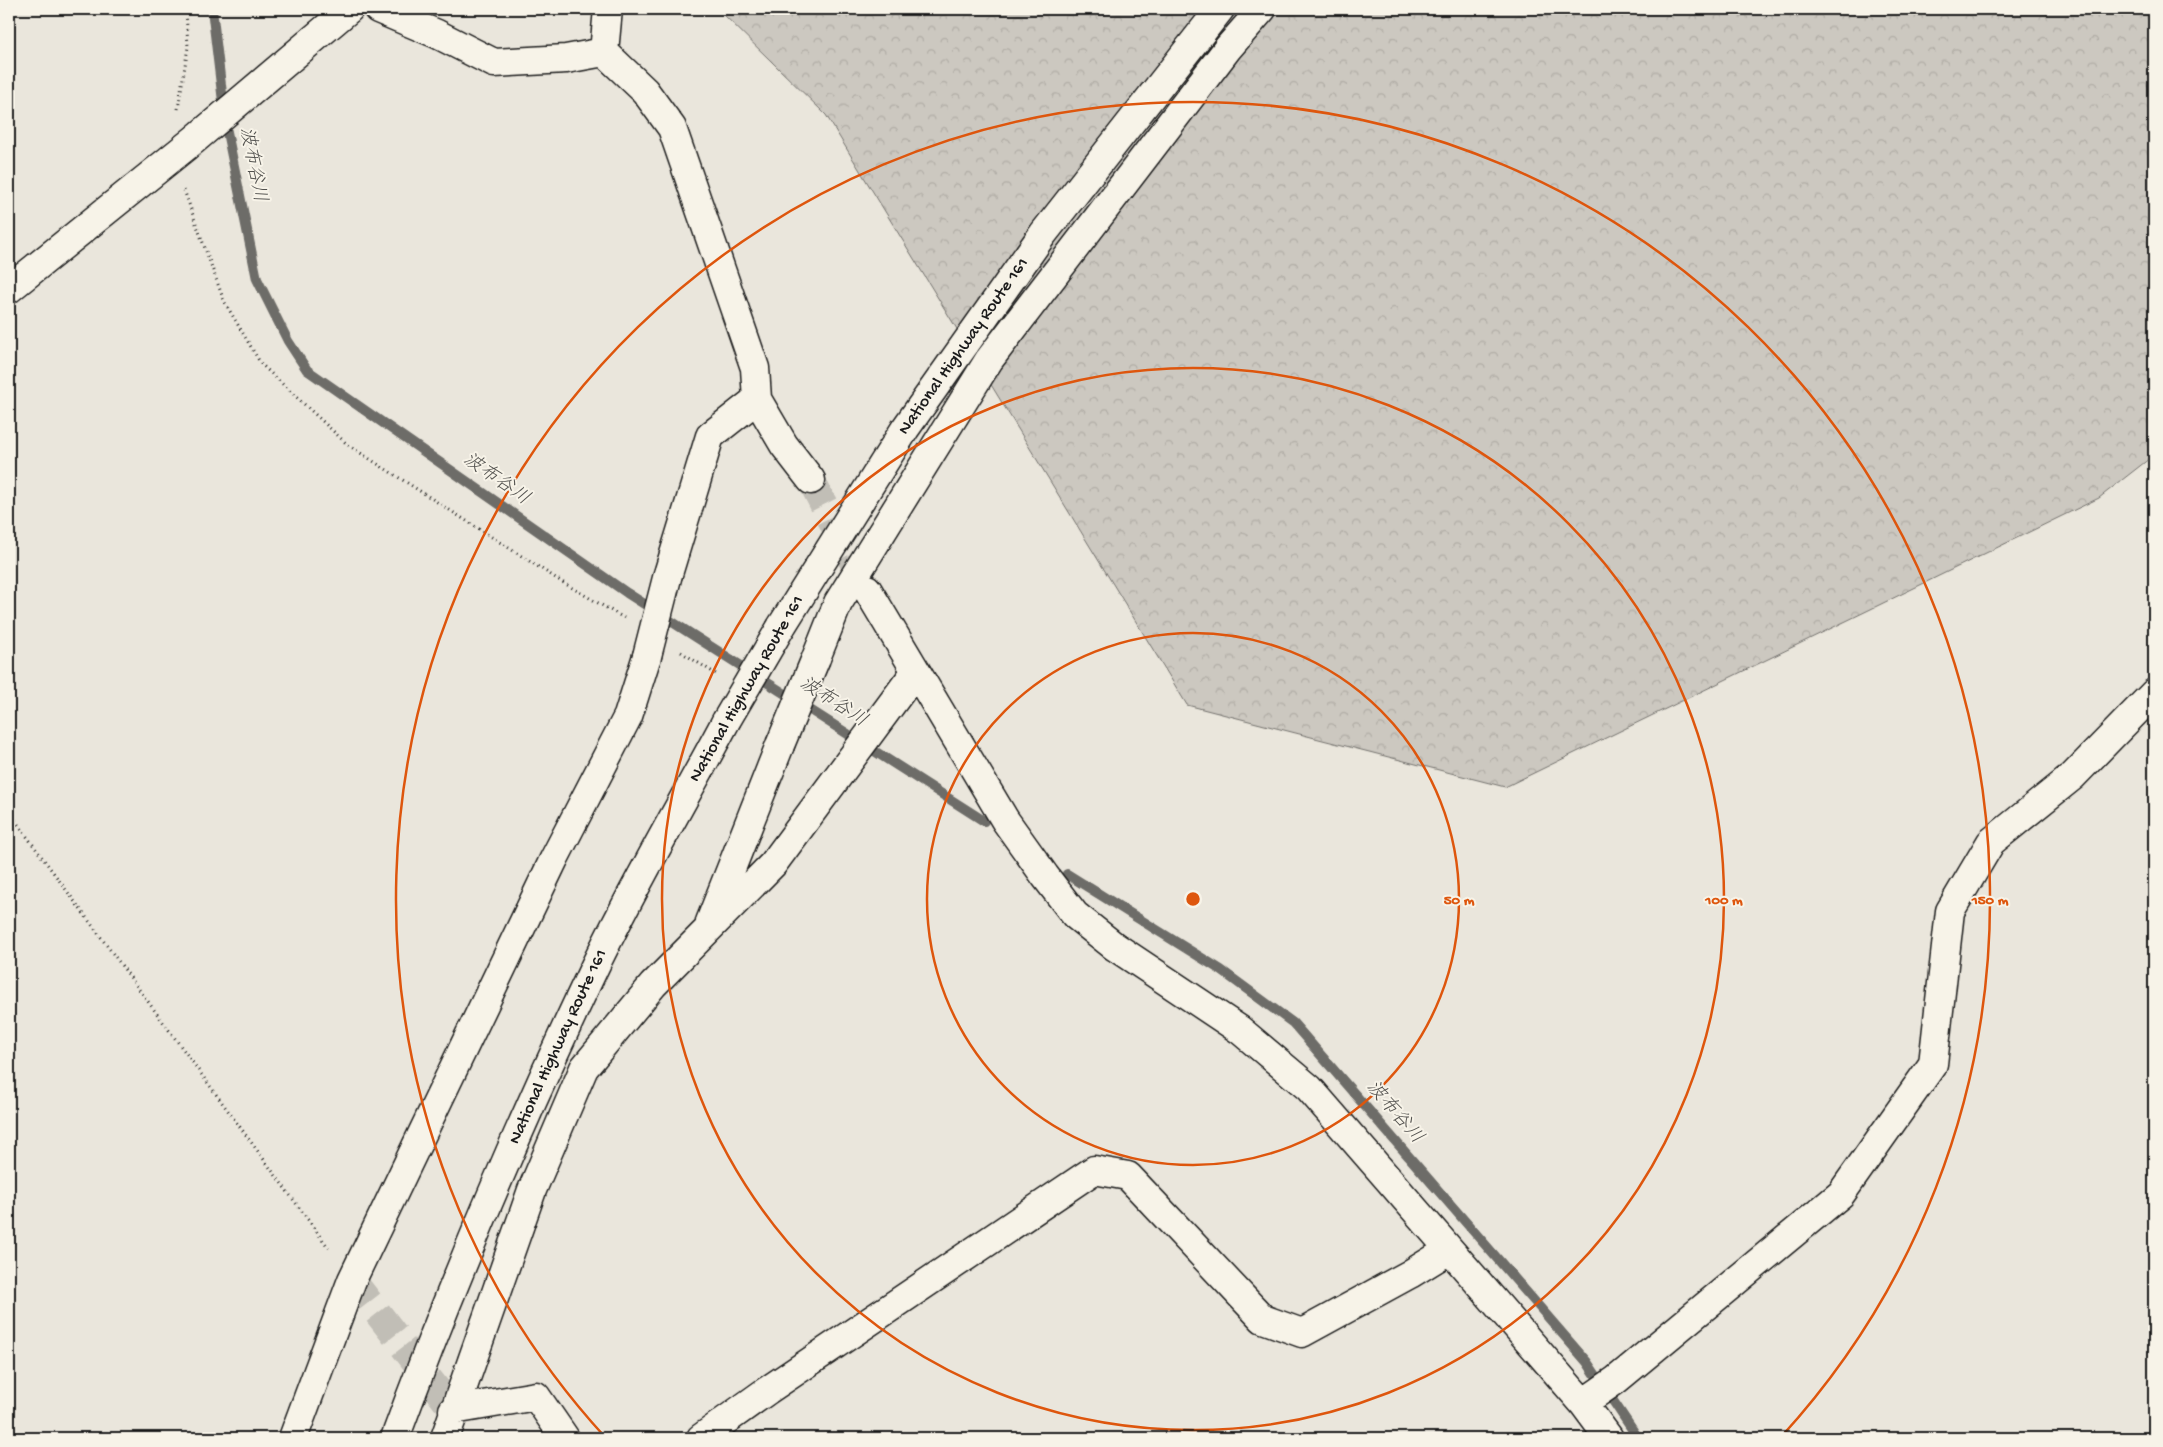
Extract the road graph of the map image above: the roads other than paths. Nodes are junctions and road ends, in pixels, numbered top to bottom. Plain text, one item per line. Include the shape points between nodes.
1 (349, 9) edge
2 (378, 9) edge
3 (608, 9) edge
4 (1220, 9) edge
5 (1262, 9) edge
6 (604, 52) junction
7 (9, 289) edge
8 (757, 400) junction
9 (811, 480) tunnel mouth
10 (867, 590) tunnel mouth
11 (916, 671) junction
12 (2154, 693) edge
13 (706, 933) junction
14 (1449, 1250) junction
15 (1598, 1392) junction
16 (453, 1410) junction
17 (293, 1438) edge
18 (395, 1438) edge
19 (445, 1438) edge
20 (566, 1438) edge
21 (701, 1438) edge
22 (1609, 1438) edge

1 - 7 main road via 171,159
2 - 6 main road via 438,34 494,63 566,59
3 - 6 main road
4 - 18 main road, National Highway Route 161, bridge via 1042,234 905,429 726,721 584,992 489,1199 439,1318
5 - 13 main road, bridge via 1228,48 988,360 838,603
6 - 8 main road via 645,91 672,128 755,368
8 - 9 main road via 784,445
8 - 17 main road, bridge via 710,436 628,716 554,859 352,1280
10 - 11 main road
11 - 13 main road via 773,864
11 - 14 main road via 1005,820 1075,915 1114,946 1240,1030 1309,1088
12 - 15 main road via 2073,776 1991,842 1950,911 1933,1064 1841,1194
13 - 16 main road via 653,985 584,1068 532,1190
14 - 15 main road
14 - 21 main road via 1302,1332 1263,1319 1128,1176 1094,1170
15 - 22 main road
16 - 19 main road
16 - 20 main road via 536,1396

